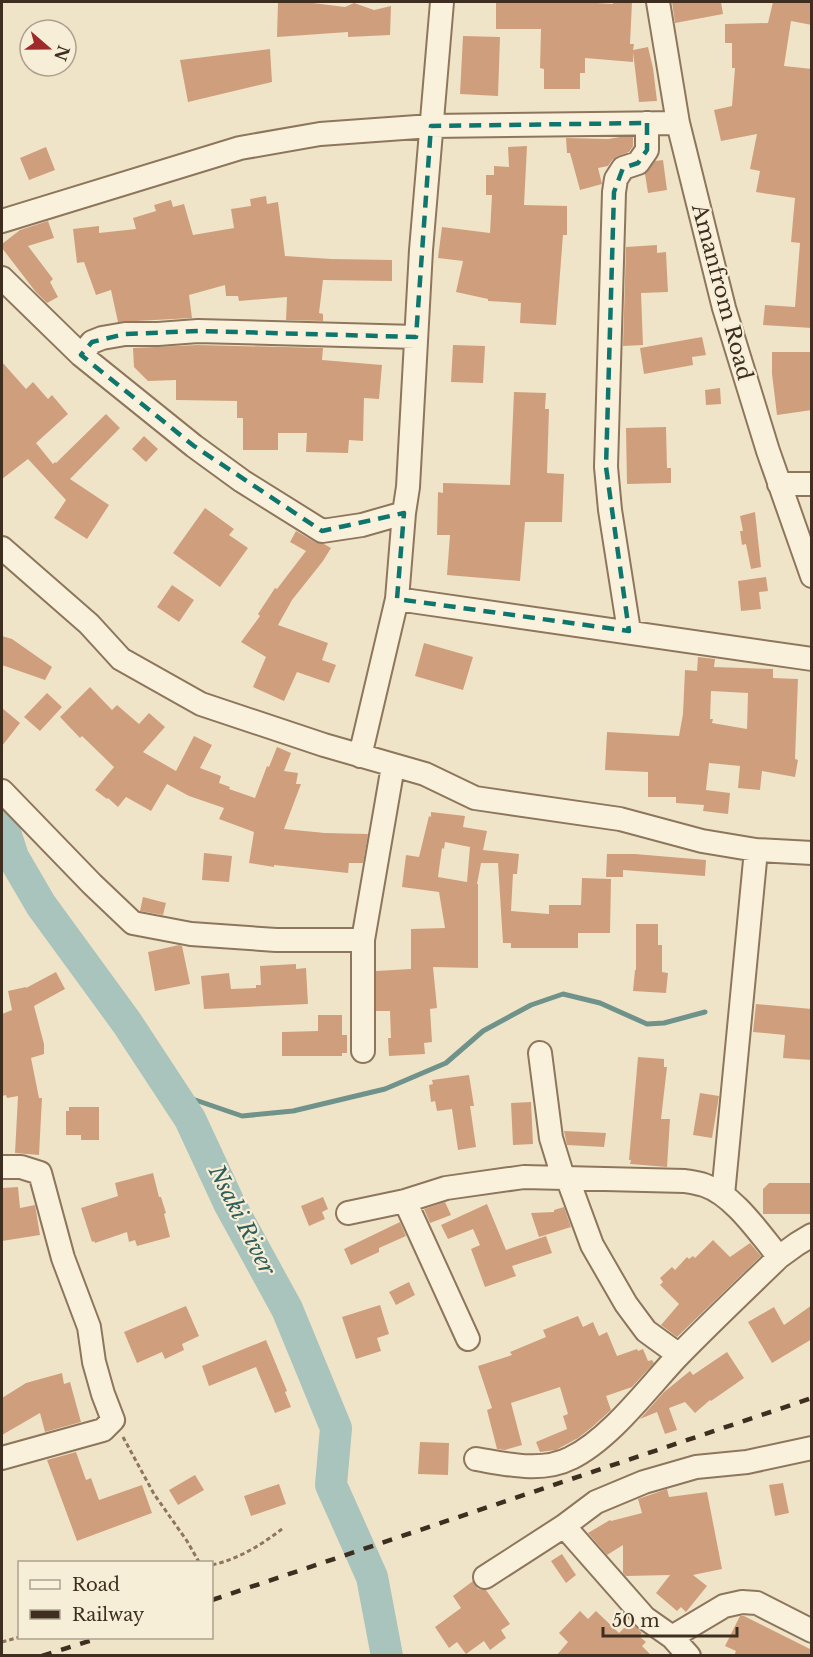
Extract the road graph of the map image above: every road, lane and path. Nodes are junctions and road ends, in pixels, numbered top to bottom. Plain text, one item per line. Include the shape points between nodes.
1 (442, 2) edge
2 (658, 2) edge
3 (647, 123) junction
4 (678, 123) junction
5 (431, 126) junction
6 (2, 221) edge
7 (2, 279) edge
8 (416, 337) junction
9 (81, 355) junction
10 (779, 484) junction
11 (812, 484) edge
12 (404, 513) junction
13 (2, 548) edge
14 (812, 576) edge
15 (397, 599) junction
16 (629, 632) junction
17 (812, 659) edge
18 (360, 756) junction
19 (393, 766) junction
20 (2, 791) edge
21 (756, 850) junction
22 (812, 853) edge
23 (363, 940) junction
24 (363, 1051) dead end
25 (540, 1053) dead end
26 (2, 1167) edge
27 (565, 1177) junction
28 (723, 1195) junction
29 (405, 1201) junction
30 (348, 1213) dead end
31 (812, 1235) edge
32 (779, 1257) junction
33 (468, 1339) dead end
34 (679, 1355) junction
35 (113, 1420) junction
36 (812, 1448) edge
37 (2, 1458) edge
38 (476, 1459) dead end
39 (564, 1526) junction
40 (282, 1529) dead end
41 (198, 1561) edge
42 (213, 1565) edge
43 (485, 1577) dead end
44 (812, 1631) edge
45 (672, 1637) junction
46 (18, 1638) edge
47 (2, 1642) edge
48 (689, 1656) edge

1 - 5 street
2 - 4 street, Amanfrom Road
3 - 4 street
3 - 5 street
3 - 16 street via 647,150 638,163 623,168 614,192 606,467
4 - 10 street, Amanfrom Road via 724,308
5 - 6 street via 320,134 240,148
5 - 8 street
7 - 9 street
8 - 9 street via 198,331 125,334 92,342
8 - 12 street
9 - 12 street via 194,447 322,531
10 - 11 street
10 - 14 street, Amanfrom Road
12 - 15 street
13 - 18 street via 89,624 121,658 201,704
15 - 16 street
15 - 18 street
16 - 17 street
18 - 19 street
19 - 21 street via 425,774 475,798 620,819 702,841
19 - 23 street
20 - 23 street via 133,923 191,934 276,940
21 - 22 street
21 - 28 street
23 - 24 street
25 - 27 street via 551,1138
26 - 35 street via 40,1173
27 - 28 street via 685,1181
27 - 29 street via 524,1177 446,1188
27 - 34 street via 592,1245 626,1304 646,1331
28 - 32 street
29 - 30 street
29 - 33 street
31 - 32 street
32 - 34 street
34 - 38 street via 616,1424 571,1459 520,1466
35 - 37 street via 103,1430
35 - 41 path via 154,1494
36 - 39 street via 747,1462 696,1467 644,1482 596,1502
39 - 43 street
39 - 45 street via 645,1618
40 - 42 path via 260,1546
44 - 45 street via 758,1603 742,1602 724,1606
45 - 48 street
46 - 47 path

